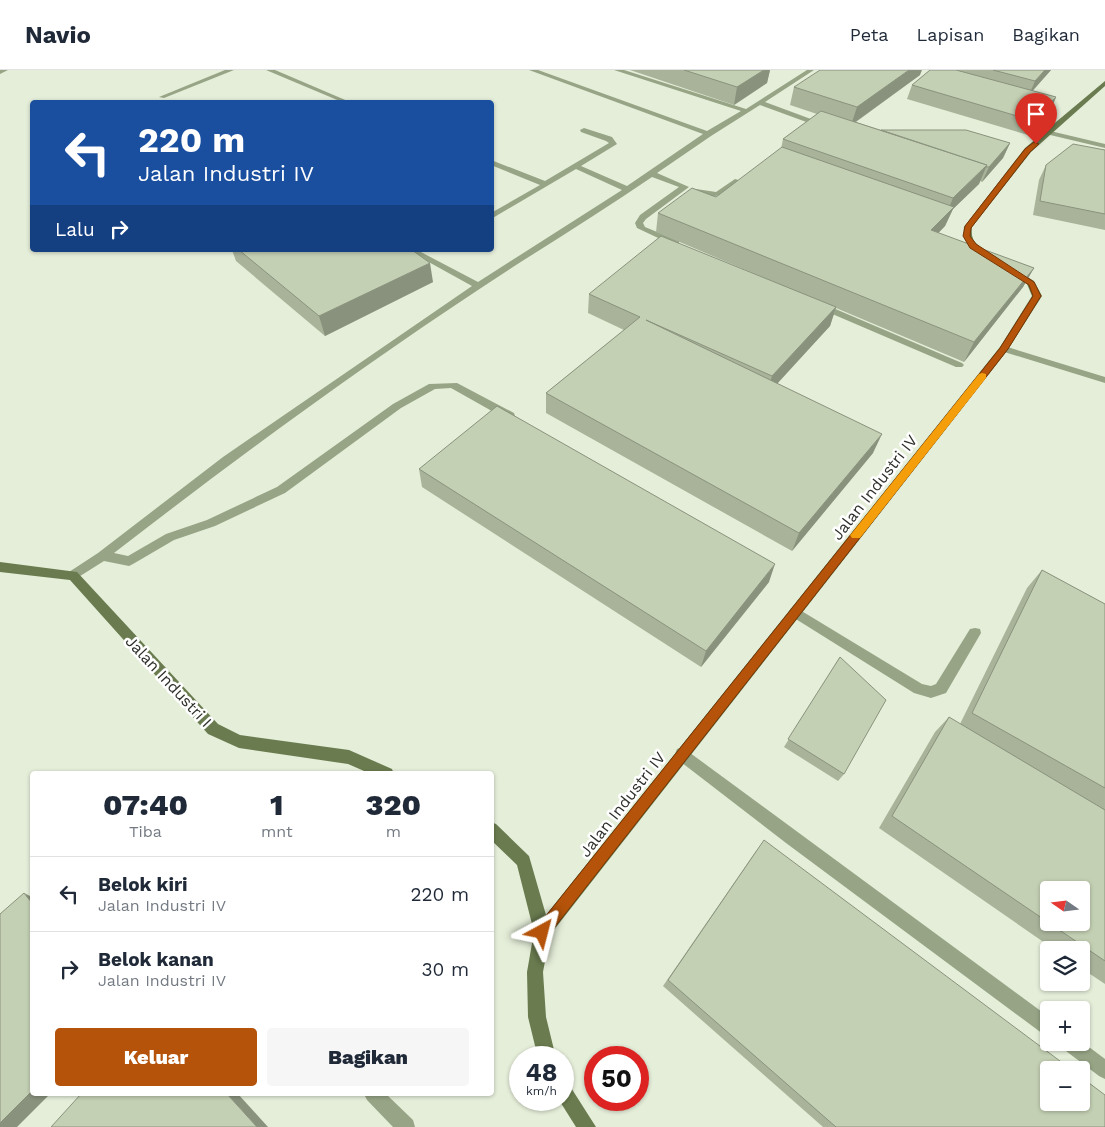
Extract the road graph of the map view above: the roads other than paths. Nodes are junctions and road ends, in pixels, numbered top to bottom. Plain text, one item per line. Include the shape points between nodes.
1 (5, 70) edge
2 (231, 70) edge
3 (269, 70) edge
4 (532, 70) edge
5 (617, 70) edge
6 (808, 70) edge
7 (0, 72) edge
8 (1105, 83) edge
9 (162, 97) dead end
10 (342, 100) edge
11 (760, 103) junction
12 (747, 112) junction
13 (832, 127) edge
14 (584, 130) dead end
15 (1049, 132) junction
16 (708, 134) junction
17 (1105, 146) edge
18 (494, 163) edge
19 (575, 166) junction
20 (652, 174) junction
21 (744, 177) edge
22 (545, 184) junction
23 (685, 187) junction
24 (629, 190) junction
25 (494, 215) edge
26 (686, 248) edge
27 (415, 252) edge
28 (478, 286) junction
29 (813, 302) edge
30 (1004, 349) junction
31 (959, 365) edge
32 (1105, 380) edge
33 (517, 420) edge
34 (102, 556) junction
35 (0, 567) edge
36 (73, 575) junction
37 (795, 612) junction
38 (974, 633) dead end
39 (682, 754) junction
40 (380, 771) edge
41 (494, 832) edge
42 (542, 932) junction
43 (1040, 1021) edge
44 (545, 1046) edge
45 (1080, 1051) edge
46 (1105, 1070) edge
47 (375, 1096) edge
48 (574, 1107) edge
49 (406, 1127) edge
50 (587, 1127) edge

1 - 7 lane
2 - 9 lane
3 - 10 lane
4 - 16 lane
5 - 12 lane
6 - 11 lane
8 - 15 main road, Jalan Industri IV
11 - 12 lane
11 - 13 lane
12 - 16 lane
14 - 19 lane via 609,139 613,144
15 - 17 lane
15 - 30 main road, Jalan Industri IV via 1028,150 968,228 966,236 973,246 1031,283 1037,296
16 - 20 lane
18 - 22 lane
19 - 22 lane
19 - 24 lane
20 - 23 lane
20 - 24 lane
21 - 23 lane via 720,194 707,195
22 - 25 lane
23 - 26 lane via 643,217 639,224 641,228
24 - 28 lane
27 - 28 lane
28 - 34 lane via 227,460
29 - 31 lane
30 - 32 lane
30 - 37 main road, Jalan Industri IV
33 - 34 lane via 453,385 433,386 396,406 281,490 170,537 129,561
34 - 36 lane
35 - 36 main road
36 - 40 main road, Jalan Industri I via 213,729 239,741 349,757
37 - 38 lane via 918,689 931,692 941,689
37 - 39 main road, Jalan Industri IV
39 - 42 main road, Jalan Industri IV
39 - 43 lane
41 - 42 main road via 524,861
42 - 44 main road via 535,972 537,1016
45 - 46 lane
47 - 49 lane
48 - 50 main road

